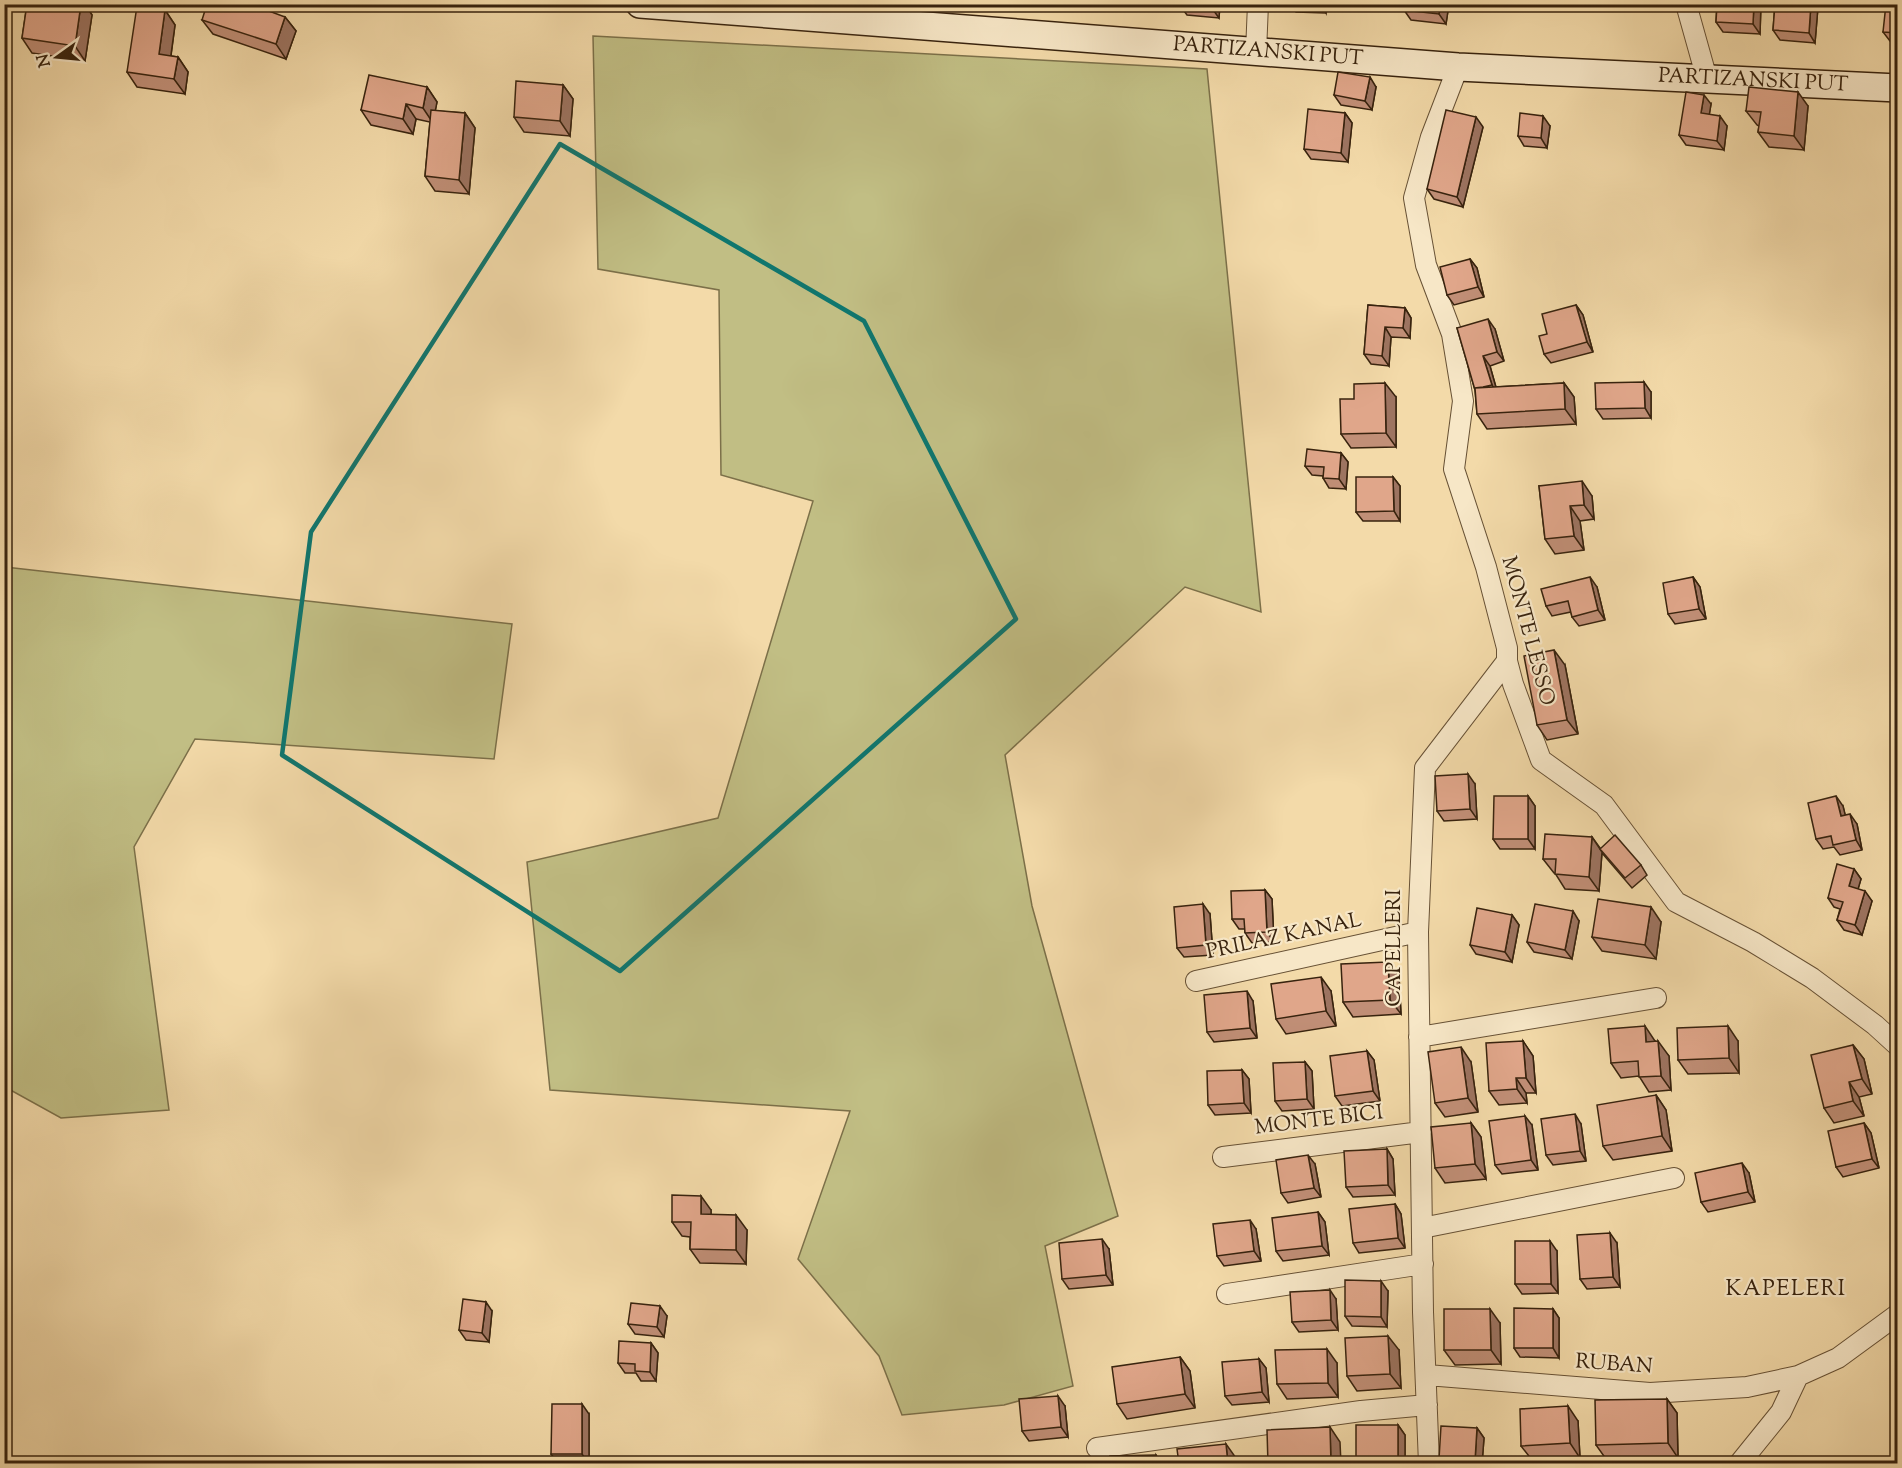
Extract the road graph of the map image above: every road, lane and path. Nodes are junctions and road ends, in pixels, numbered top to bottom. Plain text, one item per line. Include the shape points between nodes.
1 (640, 4) edge
2 (1258, 4) edge
3 (1686, 4) edge
4 (1256, 52) junction
5 (1458, 67) junction
6 (1707, 79) junction
7 (1898, 88) edge
8 (1507, 661) junction
9 (1418, 932) junction
10 (1196, 981) dead end
11 (1656, 998) dead end
12 (1419, 1037) junction
13 (1898, 1046) edge
14 (1421, 1132) junction
15 (1223, 1157) dead end
16 (1674, 1178) dead end
17 (1422, 1228) junction
18 (1423, 1264) junction
19 (1227, 1294) dead end
20 (1898, 1314) edge
21 (1427, 1375) junction
22 (1798, 1376) junction
23 (1427, 1405) junction
24 (1097, 1448) dead end
25 (1429, 1464) edge
26 (1739, 1464) edge

1 - 4 street, PARTIZANSKI PUT
2 - 4 street
3 - 6 street
4 - 5 street, PARTIZANSKI PUT
5 - 6 street, PARTIZANSKI PUT
5 - 8 street, MONTE LESSO via 1431,137 1414,198 1426,265 1452,334 1463,401 1454,469 1486,567
6 - 7 street, PARTIZANSKI PUT
8 - 9 street, CAPELLERI via 1425,768
8 - 13 street, MONTE LESSO via 1541,760 1605,805 1676,902 1812,978
9 - 10 street, PRILAZ KANAL
9 - 12 street, CAPELLERI
11 - 12 street
12 - 14 street, CAPELLERI
14 - 15 street, MONTE BICI
14 - 17 street, CAPELLERI
16 - 17 street
17 - 18 street, CAPELLERI
18 - 19 street
18 - 21 street, CAPELLERI
20 - 22 street, RUBAN via 1838,1358
21 - 22 street, RUBAN via 1650,1393 1747,1387
21 - 23 street, CAPELLERI
22 - 26 street via 1781,1412
23 - 24 street
23 - 25 street, CAPELLERI

